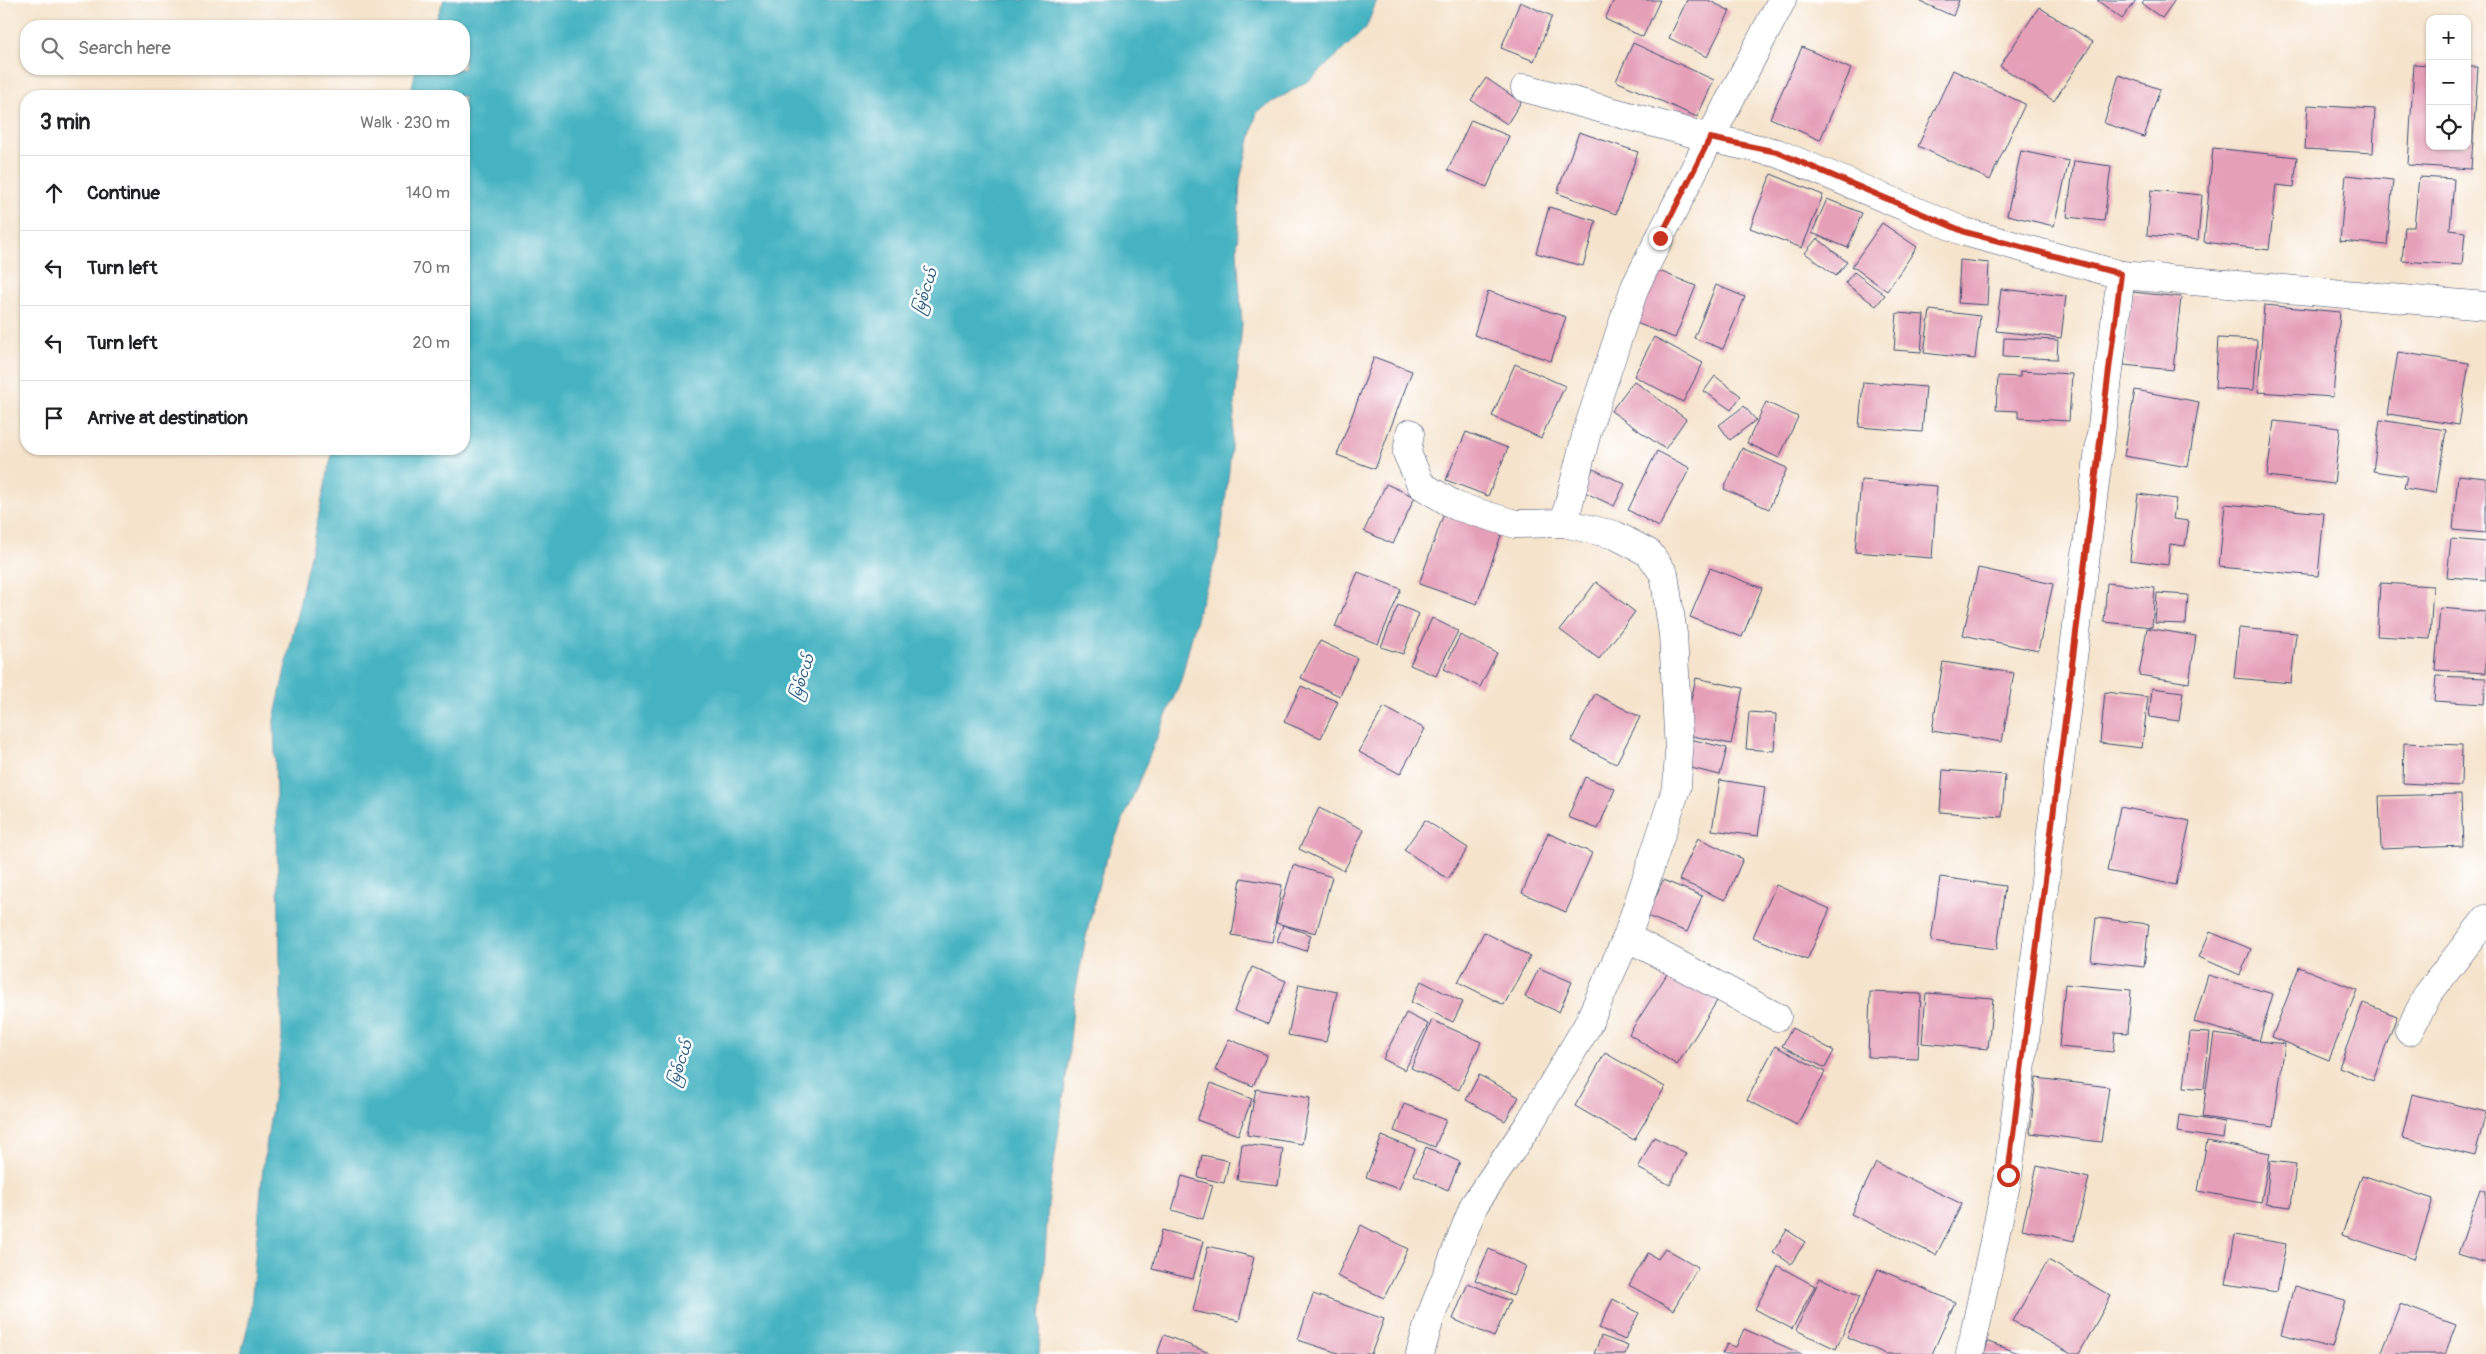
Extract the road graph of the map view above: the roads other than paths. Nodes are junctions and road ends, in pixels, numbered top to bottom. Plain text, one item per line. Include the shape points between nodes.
1 (1782, 0) edge
2 (1525, 88) dead end
3 (1710, 138) junction
4 (2121, 274) junction
5 (2486, 306) edge
6 (1410, 433) dead end
7 (1564, 523) junction
8 (2486, 919) edge
9 (1627, 937) junction
10 (1777, 1017) dead end
11 (2409, 1031) dead end
12 (1420, 1354) edge
13 (1970, 1354) edge

1 - 3 street
2 - 3 street
3 - 4 street via 1777,152 1965,232
3 - 7 street via 1635,288 1588,428
4 - 5 street
4 - 13 street via 2008,1175
6 - 7 street via 1407,453 1421,485 1456,506 1515,524
7 - 9 street via 1615,535 1649,553 1664,574 1673,634 1679,752 1677,786
8 - 11 street via 2428,994
9 - 10 street
9 - 12 street via 1587,1026 1529,1124 1474,1206 1430,1318

